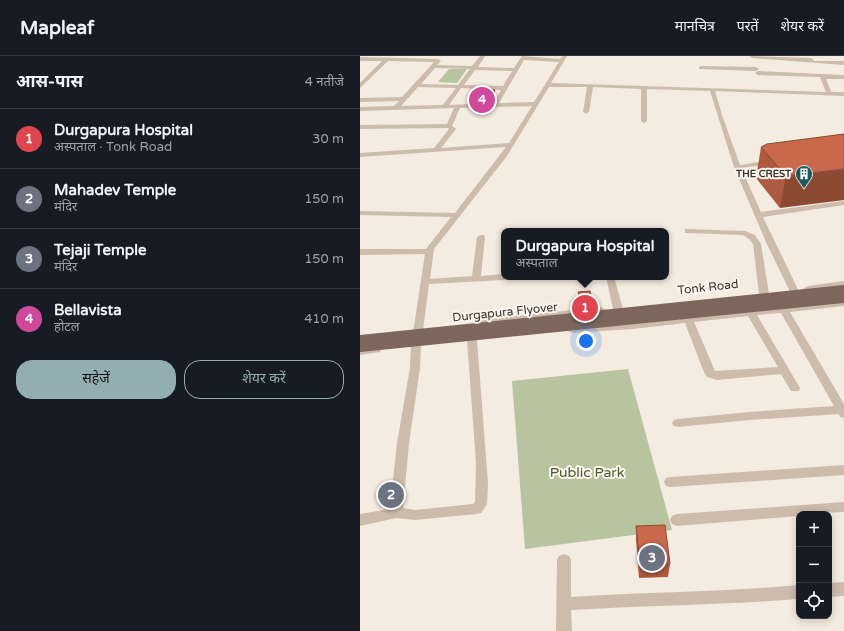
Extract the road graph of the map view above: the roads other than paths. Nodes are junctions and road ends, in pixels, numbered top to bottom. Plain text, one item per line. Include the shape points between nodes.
1 (442, 56) edge
2 (483, 56) edge
3 (523, 57) edge
4 (752, 57) edge
5 (564, 58) edge
6 (360, 59) edge
7 (386, 60) junction
8 (438, 61) junction
9 (844, 63) edge
10 (433, 66) junction
11 (816, 67) edge
12 (474, 68) junction
13 (701, 68) dead end
14 (516, 70) junction
15 (367, 73) dead end
16 (373, 73) junction
17 (758, 74) junction
18 (844, 77) edge
19 (416, 85) junction
20 (549, 85) junction
21 (360, 86) edge
22 (459, 86) junction
23 (590, 86) junction
24 (644, 87) junction
25 (505, 88) junction
26 (712, 89) junction
27 (829, 93) junction
28 (844, 94) edge
29 (404, 99) junction
30 (360, 100) edge
31 (537, 104) junction
32 (495, 105) junction
33 (445, 106) junction
34 (458, 106) junction
35 (396, 108) junction
36 (360, 109) edge
37 (586, 112) dead end
38 (644, 121) dead end
39 (449, 126) junction
40 (360, 128) edge
41 (511, 145) junction
42 (436, 150) junction
43 (360, 155) edge
44 (775, 161) edge
45 (737, 167) junction
46 (844, 203) edge
47 (360, 213) edge
48 (457, 215) junction
49 (758, 215) junction
50 (688, 231) dead end
51 (481, 237) dead end
52 (430, 251) junction
53 (360, 252) edge
54 (501, 277) edge
55 (476, 278) junction
56 (611, 280) edge
57 (426, 282) junction
58 (844, 284) edge
59 (844, 290) edge
60 (793, 291) junction
61 (764, 294) junction
62 (844, 298) edge
63 (844, 303) edge
64 (802, 308) junction
65 (618, 309) junction
66 (784, 310) junction
67 (751, 313) junction
68 (688, 319) junction
69 (418, 330) junction
70 (360, 336) edge
71 (360, 340) edge
72 (472, 340) junction
73 (416, 346) junction
74 (360, 347) edge
75 (360, 352) edge
76 (784, 370) junction
77 (795, 388) dead end
78 (843, 412) edge
79 (678, 423) dead end
80 (844, 470) edge
81 (670, 482) dead end
82 (844, 507) edge
83 (396, 513) junction
84 (360, 520) edge
85 (677, 520) dead end
86 (564, 560) dead end
87 (844, 589) edge
88 (832, 590) edge
89 (796, 592) edge
90 (565, 604) junction
91 (564, 631) edge

1 - 8 street
2 - 12 street
3 - 5 street
3 - 14 street
4 - 11 street
4 - 17 street
5 - 20 street
6 - 7 street
7 - 8 street
7 - 16 street
8 - 10 street
9 - 11 street
10 - 12 street
10 - 19 street
11 - 17 street
11 - 18 street
11 - 27 street
12 - 14 street
12 - 22 street
13 - 17 street
14 - 25 street
15 - 16 street
16 - 21 street
19 - 22 street
19 - 29 street
20 - 23 street
20 - 31 street
22 - 25 street
22 - 33 street
23 - 24 street
23 - 37 street
24 - 26 street
24 - 38 street
25 - 32 street
26 - 27 street via 763,88
26 - 45 street via 717,112
27 - 28 street
29 - 30 street
29 - 35 street
31 - 32 street
31 - 41 street
32 - 34 street
33 - 34 street
33 - 35 street
34 - 39 street
35 - 36 street
39 - 40 street
39 - 42 street via 453,129
41 - 42 street
41 - 48 street
42 - 43 street
44 - 45 street
45 - 49 street
46 - 49 street
47 - 48 street
48 - 52 street
49 - 60 street
50 - 61 street via 745,233 752,237 757,244
51 - 55 street
52 - 53 street
52 - 57 street
54 - 55 street
55 - 57 street
56 - 65 street
57 - 69 street
58 - 60 street, Tonk Road
59 - 71 main road, Durgapura Flyover, bridge
60 - 61 street, Tonk Road
60 - 64 street
61 - 65 street, Tonk Road
62 - 74 main road, Durgapura Flyover, bridge
63 - 64 street
64 - 66 street
65 - 69 street, Tonk Road
66 - 67 street
66 - 78 street
67 - 68 street
67 - 76 street
68 - 72 street
68 - 76 street via 711,374 717,376
69 - 70 street, Tonk Road
69 - 73 street
72 - 73 street
72 - 83 street via 472,373 479,417 483,486 481,504 476,509
73 - 75 street
73 - 83 street
76 - 77 street
78 - 79 street via 748,416
80 - 81 street
82 - 85 street
83 - 84 street
86 - 90 street
87 - 88 street
89 - 90 street
90 - 91 street

